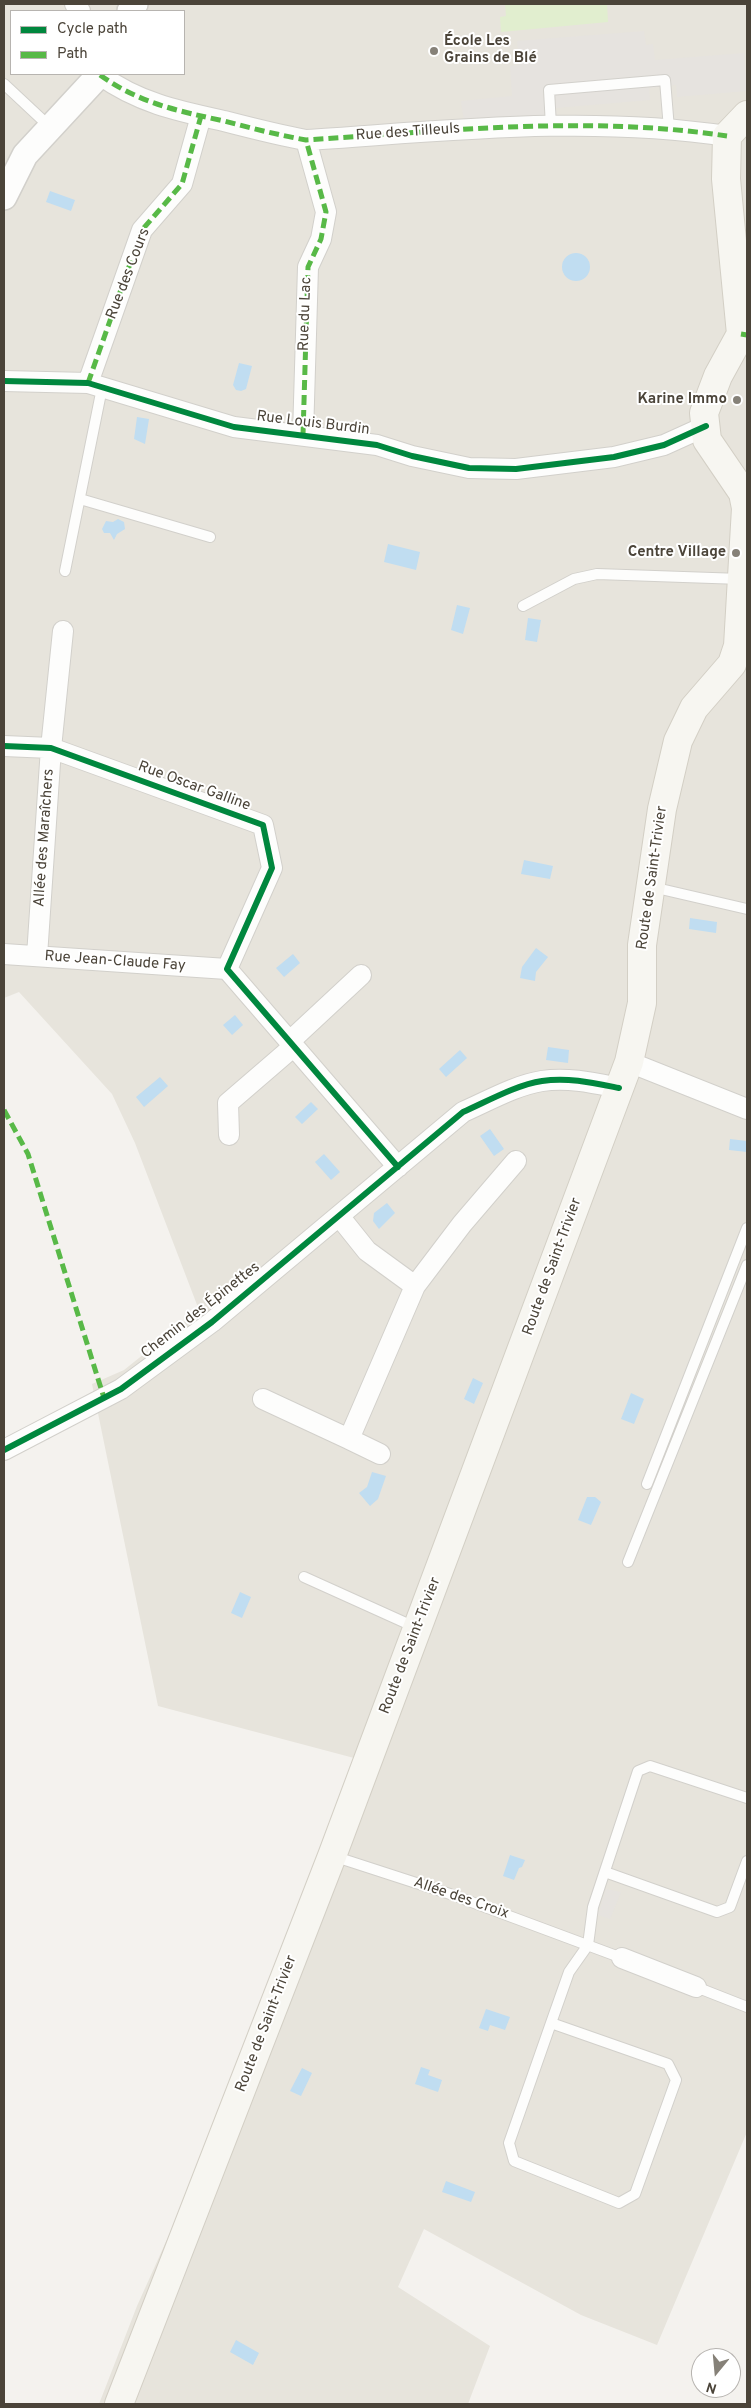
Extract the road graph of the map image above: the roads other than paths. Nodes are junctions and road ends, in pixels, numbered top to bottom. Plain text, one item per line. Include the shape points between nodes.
1 (99, 75) edge
2 (101, 75) edge
3 (4, 84) edge
4 (201, 116) junction
5 (747, 116) edge
6 (551, 126) junction
7 (50, 127) junction
8 (669, 129) junction
9 (727, 136) junction
10 (306, 140) junction
11 (4, 197) edge
12 (744, 334) edge
13 (4, 381) edge
14 (95, 385) junction
15 (706, 426) junction
16 (303, 435) junction
17 (80, 499) junction
18 (746, 500) edge
19 (210, 537) dead end
20 (66, 571) dead end
21 (742, 579) junction
22 (523, 606) dead end
23 (63, 631) dead end
24 (743, 647) edge
25 (4, 746) edge
26 (51, 748) junction
27 (652, 887) junction
28 (747, 909) edge
29 (4, 954) edge
30 (37, 956) junction
31 (227, 969) junction
32 (361, 975) dead end
33 (291, 1044) junction
34 (629, 1062) junction
35 (619, 1088) junction
36 (747, 1109) edge
37 (229, 1135) dead end
38 (516, 1161) dead end
39 (398, 1167) junction
40 (339, 1216) junction
41 (747, 1228) edge
42 (747, 1264) edge
43 (415, 1286) junction
44 (263, 1400) dead end
45 (349, 1439) junction
46 (4, 1450) edge
47 (380, 1454) dead end
48 (647, 1484) dead end
49 (628, 1562) dead end
50 (304, 1577) dead end
51 (418, 1628) junction
52 (747, 1798) edge
53 (332, 1856) junction
54 (747, 1861) edge
55 (605, 1872) junction
56 (588, 1946) junction
57 (622, 1958) joint
58 (696, 1987) joint
59 (747, 2007) edge
60 (551, 2023) junction
61 (119, 2404) edge

1 - 7 street
2 - 4 street, Rue des Tilleuls via 115,86 148,102
3 - 7 lane
4 - 10 street, Rue des Tilleuls
4 - 14 street, Rue des Cours via 182,184 142,230
5 - 9 main road
6 - 8 street, Rue des Tilleuls
6 - 8 lane via 549,90 665,80
6 - 10 street, Rue des Tilleuls
7 - 11 street via 25,156
8 - 9 street, Rue des Tilleuls
9 - 12 main road, Route de Saint-Trivier via 726,179
10 - 16 street, Rue du Lac via 326,212 321,239 308,267
12 - 15 main road, Route de Saint-Trivier via 718,376 704,413
13 - 14 street, Rue Louis Burdin
14 - 16 street, Rue Louis Burdin via 234,427
14 - 17 lane
15 - 16 street, Rue Louis Burdin via 664,445 614,457 516,469 469,468 376,445
15 - 18 main road, Route de Saint-Trivier via 708,440
17 - 19 lane
17 - 20 lane
18 - 21 main road, Route de Saint-Trivier
21 - 22 lane via 597,574 574,579
21 - 24 main road, Route de Saint-Trivier
23 - 26 street, Allée des Maraîchers
24 - 27 main road, Route de Saint-Trivier via 694,708 678,741 662,809
25 - 26 street, Rue Oscar Galline
26 - 30 street, Allée des Maraîchers
26 - 31 street, Rue Oscar Galline via 263,825 272,868
27 - 28 lane
27 - 34 main road, Route de Saint-Trivier via 642,945 642,1003
29 - 30 street, Rue Jean-Claude Fay
30 - 31 street, Rue Jean-Claude Fay
31 - 33 street
32 - 33 street
33 - 37 street via 228,1103
33 - 39 street
34 - 35 main road, Route de Saint-Trivier
34 - 36 street
35 - 39 street, Chemin des Épinettes via 577,1080 541,1081 509,1092 463,1112
35 - 51 main road, Route de Saint-Trivier
38 - 43 street
39 - 40 street, Chemin des Épinettes
40 - 43 street via 367,1251
40 - 46 street, Chemin des Épinettes via 212,1322 121,1389
41 - 48 lane
42 - 49 lane
43 - 45 street
44 - 45 street
45 - 47 street
50 - 51 lane
51 - 53 main road, Route de Saint-Trivier
52 - 55 lane via 650,1766 638,1772
53 - 56 lane, Allée des Croix via 450,1894
53 - 61 main road, Route de Saint-Trivier
54 - 55 lane via 730,1907 717,1912
55 - 56 lane via 593,1907
56 - 57 lane, Allée des Croix
56 - 60 lane via 569,1972
57 - 58 street
58 - 59 lane
60 - 60 lane via 668,2064 676,2080 634,2194 619,2203 514,2161 510,2143

